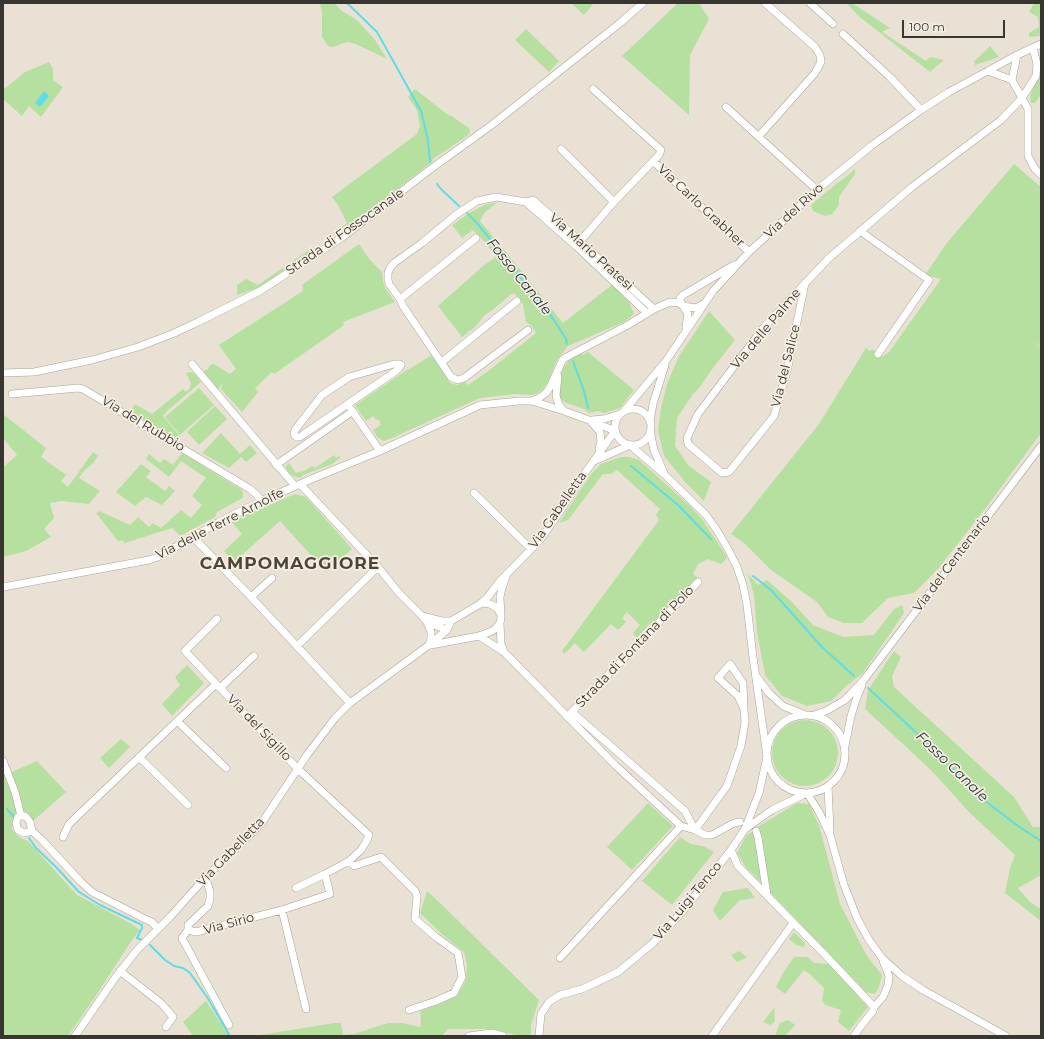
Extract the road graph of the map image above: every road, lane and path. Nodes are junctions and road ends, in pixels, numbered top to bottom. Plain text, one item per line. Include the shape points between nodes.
1 (643, 3) edge
2 (765, 3) edge
3 (810, 3) edge
4 (833, 24) dead end
5 (843, 34) dead end
6 (1041, 44) edge
7 (1033, 48) junction
8 (1017, 55) junction
9 (988, 71) junction
10 (1012, 80) junction
11 (593, 89) dead end
12 (1022, 98) junction
13 (726, 107) dead end
14 (921, 110) junction
15 (758, 136) junction
16 (561, 149) dead end
17 (653, 161) junction
18 (1041, 175) edge
19 (817, 190) junction
20 (614, 202) junction
21 (860, 231) junction
22 (476, 238) dead end
23 (578, 244) junction
24 (749, 252) junction
25 (740, 261) junction
26 (805, 283) junction
27 (400, 299) junction
28 (517, 301) dead end
29 (704, 304) junction
30 (683, 306) junction
31 (654, 309) junction
32 (647, 313) junction
33 (528, 330) dead end
34 (685, 331) junction
35 (878, 354) dead end
36 (666, 361) junction
37 (442, 362) junction
38 (192, 364) dead end
39 (560, 366) junction
40 (3, 373) edge
41 (12, 394) dead end
42 (532, 401) junction
43 (347, 404) junction
44 (353, 411) junction
45 (564, 411) junction
46 (622, 412) junction
47 (589, 420) junction
48 (650, 422) junction
49 (615, 431) junction
50 (650, 431) junction
51 (687, 438) joint
52 (630, 445) junction
53 (1041, 446) edge
54 (380, 451) junction
55 (614, 452) junction
56 (598, 453) junction
57 (642, 455) junction
58 (592, 462) junction
59 (276, 465) junction
60 (665, 475) junction
61 (298, 485) junction
62 (474, 493) dead end
63 (261, 501) junction
64 (193, 537) junction
65 (532, 549) junction
66 (378, 567) junction
67 (508, 574) junction
68 (272, 578) dead end
69 (698, 582) dead end
70 (3, 587) edge
71 (251, 596) junction
72 (480, 604) junction
73 (500, 613) junction
74 (422, 616) junction
75 (217, 619) dead end
76 (451, 621) junction
77 (427, 622) junction
78 (500, 623) junction
79 (448, 630) junction
80 (479, 636) junction
81 (456, 640) junction
82 (429, 645) junction
83 (297, 646) junction
84 (504, 652) junction
85 (254, 656) dead end
86 (756, 676) junction
87 (864, 681) junction
88 (218, 686) junction
89 (350, 703) junction
90 (744, 709) junction
91 (803, 714) junction
92 (570, 715) junction
93 (814, 715) junction
94 (177, 721) junction
95 (845, 748) junction
96 (140, 757) junction
97 (767, 757) junction
98 (3, 761) edge
99 (226, 768) dead end
100 (298, 769) junction
101 (828, 786) junction
102 (807, 793) junction
103 (188, 805) dead end
104 (21, 816) junction
105 (740, 822) dead end
106 (681, 826) junction
107 (745, 829) junction
108 (695, 830) junction
109 (32, 831) junction
110 (756, 831) dead end
111 (830, 836) junction
112 (63, 837) dead end
113 (731, 850) junction
114 (350, 861) junction
115 (325, 874) junction
116 (204, 879) junction
117 (296, 888) dead end
118 (767, 895) junction
119 (282, 910) junction
120 (793, 923) junction
121 (158, 929) junction
122 (188, 930) junction
123 (560, 958) dead end
124 (882, 958) junction
125 (120, 971) junction
126 (874, 1007) junction
127 (306, 1009) dead end
128 (410, 1010) dead end
129 (229, 1025) dead end
130 (166, 1027) dead end
131 (75, 1036) edge
132 (469, 1036) edge
133 (503, 1036) edge
134 (539, 1036) edge
135 (712, 1036) edge
136 (854, 1036) edge
137 (1006, 1036) edge

1 - 40 street, Strada di Fossocanale via 493,124 344,236 260,291 172,334 138,347 34,372
2 - 15 street via 815,48 821,62 815,73
3 - 4 street
5 - 14 street via 890,77
6 - 7 street, Via del Rivo
7 - 8 street, Via del Rivo
7 - 12 street, Via delle Palme via 1037,64 1036,76
8 - 9 street, Via del Rivo
8 - 10 street
9 - 10 street
9 - 14 street, Via del Rivo
10 - 12 street
11 - 17 street, Via Carlo Grabher via 661,150 660,155
12 - 18 street via 1028,109 1028,156 1034,169
12 - 21 street, Via delle Palme via 1001,120 912,187
13 - 15 street
14 - 19 street, Via del Rivo
15 - 19 street
16 - 20 street
17 - 20 street, Via Carlo Grabher
17 - 24 street, Via Carlo Grabher
19 - 24 street, Via del Rivo
20 - 23 street, Via Carlo Grabher
21 - 26 street, Via delle Palme
21 - 35 street via 929,280
22 - 27 street
23 - 27 street, Via Mario Pratesi via 533,200 526,202 496,197 477,201 390,268 389,284
23 - 31 street, Via Mario Pratesi
23 - 32 street, Via Mario Pratesi
24 - 25 street, Via del Rivo
25 - 29 street, Via del Rivo
25 - 30 street via 683,295 680,298
26 - 51 street, Via delle Palme via 764,327 700,411
26 - 51 street, Via del Salice via 787,371 774,416 729,472 722,473 688,444
27 - 37 street, Via Mario Pratesi
28 - 37 street
29 - 30 street via 696,308
29 - 34 street, Via del Rivo
30 - 31 street via 670,302
30 - 34 street via 688,314
31 - 32 street
32 - 39 street via 563,359
33 - 37 street, Via Mario Pratesi via 464,378 458,380 451,377
34 - 36 street
36 - 46 street
36 - 48 street
38 - 59 street, Via delle Terre Arnolfe
39 - 42 street via 546,392
39 - 45 street via 556,396
41 - 63 street, Via del Rubbio via 83,389 250,489
42 - 45 street, Via delle Terre Arnolfe
42 - 54 street, Via delle Terre Arnolfe via 480,405
43 - 43 street via 399,368 401,365 394,364 349,378 322,395 295,430 295,436 300,437
43 - 44 street
44 - 54 street
44 - 59 street
45 - 47 street, Via delle Terre Arnolfe
46 - 47 street, Via delle Terre Arnolfe via 604,419
46 - 48 street via 636,409 647,416
46 - 49 street via 615,422
47 - 49 street, Via delle Terre Arnolfe
47 - 56 street via 600,432
48 - 50 street
49 - 52 street via 620,440
49 - 56 street, Via Gabelletta
50 - 52 street via 643,442
50 - 60 street via 654,450
52 - 55 street, Via Gabelletta
52 - 57 street
53 - 87 street, Via del Centenario
54 - 61 street, Via delle Terre Arnolfe
55 - 57 street, Via Gabelletta via 629,451
55 - 58 street, Via Gabelletta
56 - 58 street, Via Gabelletta
57 - 60 street
58 - 65 street, Via Gabelletta
59 - 61 street, Via delle Terre Arnolfe
60 - 86 street via 706,516 737,567 748,605
61 - 63 street, Via delle Terre Arnolfe
61 - 66 street
62 - 65 street
63 - 64 street, Via delle Terre Arnolfe
64 - 70 street, Via delle Terre Arnolfe via 149,560
64 - 71 street
65 - 67 street, Via Gabelletta
66 - 74 street
66 - 83 street
67 - 72 street, Via Gabelletta
67 - 73 street, Via Gabelletta via 500,597
68 - 71 street
69 - 92 street, Strada di Fontana di Polo
71 - 83 street
72 - 73 street via 490,604
72 - 76 street, Via Gabelletta
73 - 78 street, Via Gabelletta
74 - 76 street
74 - 77 street
75 - 88 street, Via del Sigillo via 186,651
76 - 79 street
77 - 79 street
77 - 82 street via 431,632
78 - 80 street, Via Gabelletta via 492,631
78 - 84 street
79 - 81 street
79 - 82 street, Via Gabelletta
80 - 81 street, Via Gabelletta
80 - 84 street, Strada di Fontana di Polo
81 - 82 street, Via Gabelletta
82 - 89 street, Via Gabelletta
83 - 89 street
84 - 92 street, Strada di Fontana di Polo
85 - 88 street, Via del Sigillo
86 - 91 street via 783,706
86 - 97 street
87 - 93 street, Via del Centenario via 845,700
87 - 95 street, Via del Centenario via 851,716
88 - 94 street, Via del Sigillo
88 - 100 street, Via del Sigillo
89 - 100 street, Via Gabelletta via 335,718
90 - 90 street via 738,696 718,678 730,664 743,683
90 - 108 street via 746,722 741,746 727,786
91 - 93 street
91 - 97 street via 791,717 772,733
92 - 106 street, Strada di Fontana di Polo via 615,765
92 - 108 street, Strada di Fontana di Polo via 685,811
93 - 95 street via 835,726
94 - 96 street, Via del Sigillo
94 - 99 street
95 - 101 street via 842,770
96 - 103 street
96 - 112 street, Via del Sigillo via 69,824
97 - 102 street via 770,769 784,787 795,792
97 - 107 street, Via Luigi Tenco via 759,793
98 - 104 street
100 - 114 street via 369,835 361,850
100 - 116 street, Via Gabelletta via 261,824
101 - 102 street
101 - 111 street
102 - 107 street, Via Luigi Tenco via 772,810
102 - 111 street
104 - 109 street via 25,816 30,822
104 - 109 street via 16,823 18,830 24,833
105 - 108 street, Strada di Fontana di Polo via 712,835 705,836
106 - 108 street, Strada di Fontana di Polo
106 - 123 street
107 - 113 street, Via Luigi Tenco
109 - 121 street via 92,892 152,922
110 - 118 street
111 - 124 street via 844,885 857,918
113 - 118 street via 738,866
113 - 134 street, Via Luigi Tenco via 682,912 629,964 618,972 582,989 560,995 549,1002 541,1014
114 - 115 street
114 - 128 street via 354,866 381,857 415,891 415,918 458,952 462,977 454,993
115 - 117 street
115 - 119 street, Via Sirio via 330,894
116 - 121 street, Via Gabelletta
116 - 122 street, Via Sirio via 210,892 209,903 188,925
118 - 120 street
119 - 122 street, Via Sirio via 196,932
119 - 127 street
120 - 126 street
120 - 135 street
121 - 125 street, Via Gabelletta via 136,950
122 - 129 street via 182,938
124 - 126 street via 889,976 888,984 883,997
124 - 137 street via 923,990
125 - 130 street via 162,1004 173,1017
125 - 131 street, Via Gabelletta
126 - 136 street
132 - 133 street via 492,1033

